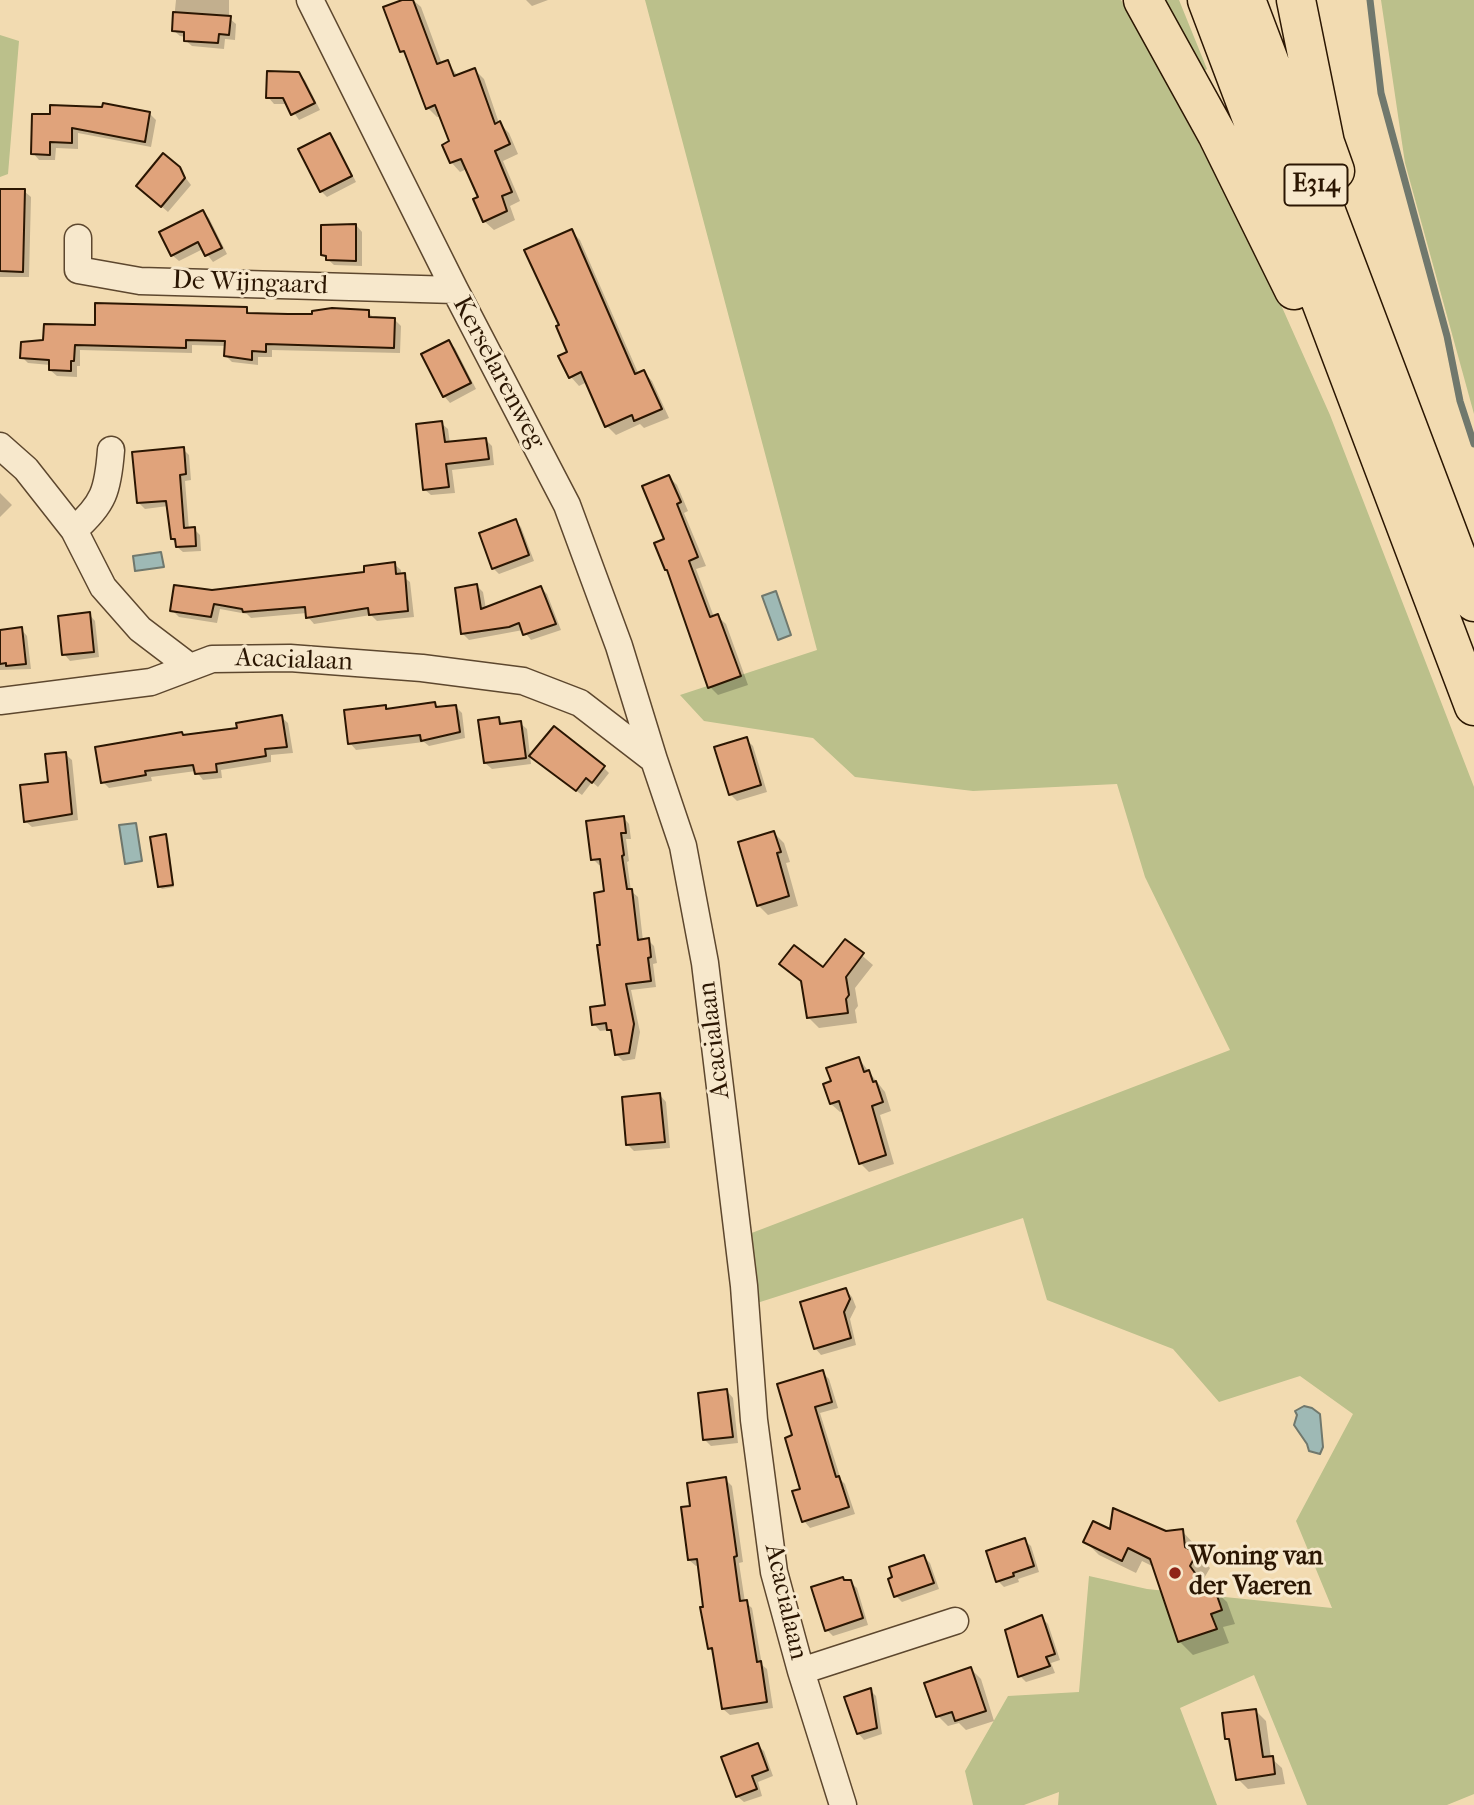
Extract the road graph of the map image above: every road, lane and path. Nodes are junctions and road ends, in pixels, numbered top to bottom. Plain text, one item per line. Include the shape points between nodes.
1 (310, 0) edge
2 (1143, 0) edge
3 (1208, 0) edge
4 (1246, 0) edge
5 (1296, 0) edge
6 (78, 238) dead end
7 (454, 290) junction
8 (1341, 353) junction
9 (1386, 370) junction
10 (0, 446) edge
11 (111, 450) dead end
12 (74, 530) junction
13 (1474, 602) edge
14 (185, 669) junction
15 (0, 701) edge
16 (1474, 706) edge
17 (654, 760) junction
18 (955, 1621) dead end
19 (801, 1671) junction
20 (843, 1805) edge

1 - 7 street, Kerselarenweg
2 - 8 highway via 1217,134 1304,311
3 - 8 highway, E314
4 - 9 highway, E314
5 - 9 highway via 1325,143 1388,324
6 - 7 street, De Wijngaard via 78,270 141,281
7 - 17 street, Kerselarenweg via 567,505 619,646
8 - 16 highway, E314
9 - 13 highway, E314
10 - 12 street via 26,469
11 - 12 street via 109,483 94,513
12 - 14 street via 103,587 140,629
14 - 15 street, Acacialaan via 151,682
14 - 17 street, Acacialaan via 212,659 290,658 523,681 580,703
17 - 19 street, Acacialaan via 684,846 705,963 772,1560
18 - 19 street
19 - 20 street, Acacialaan

